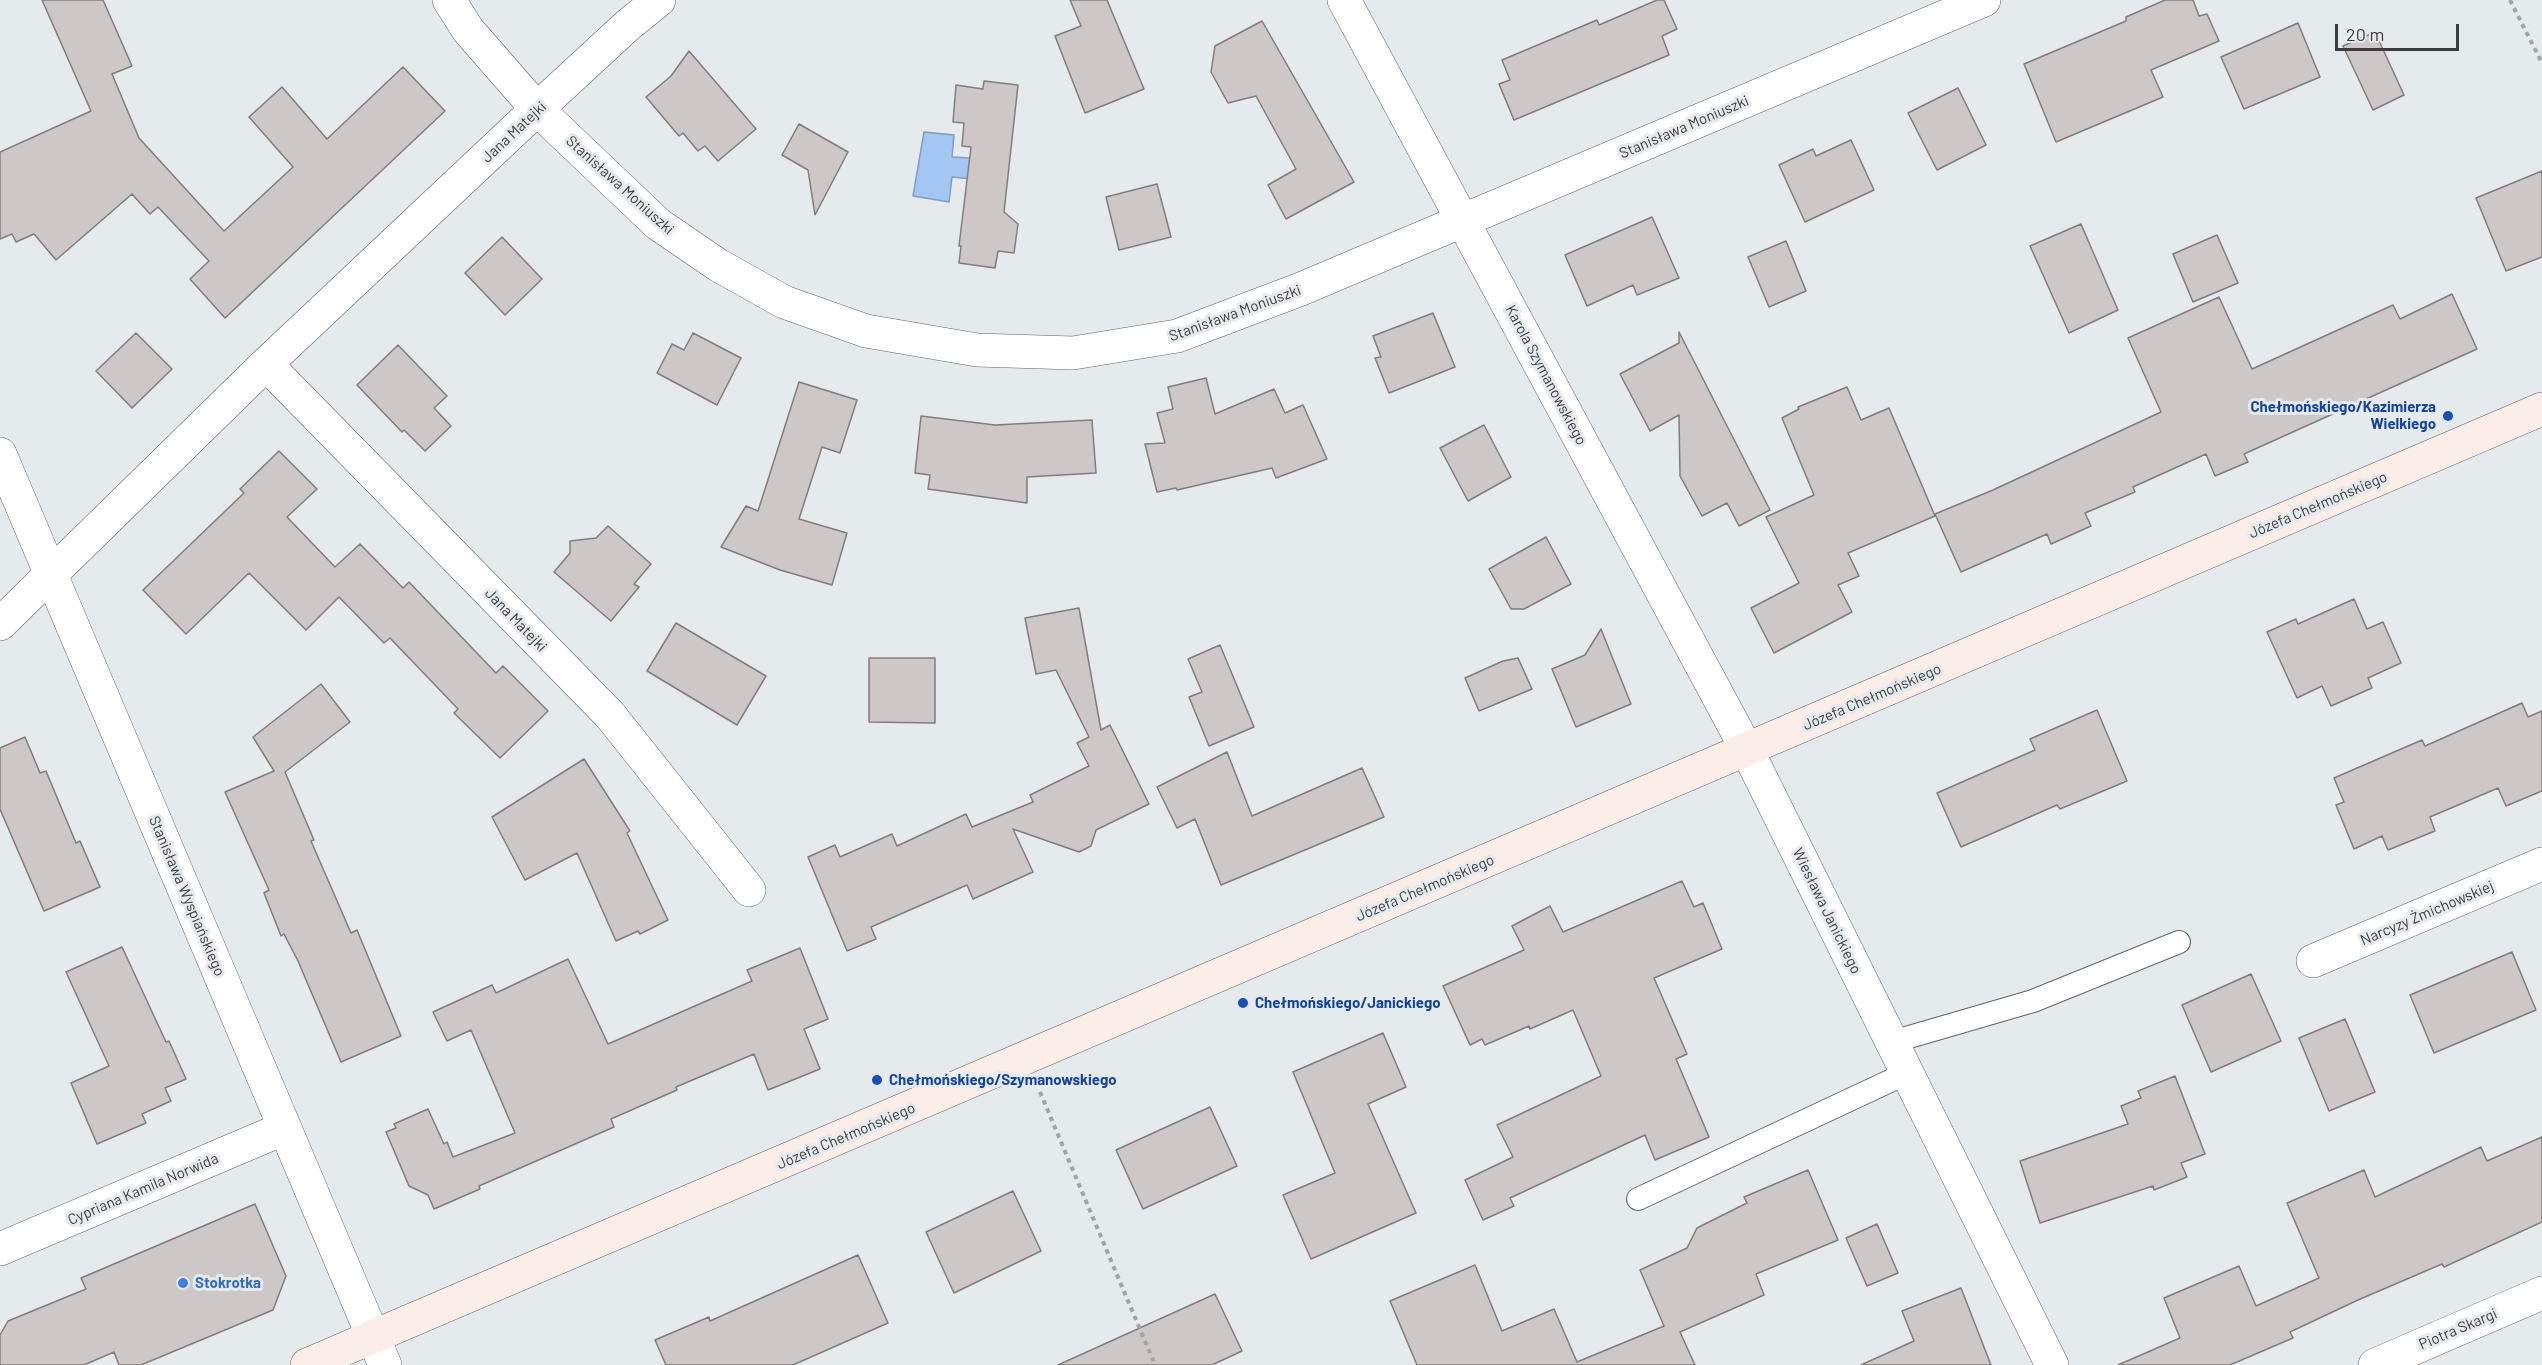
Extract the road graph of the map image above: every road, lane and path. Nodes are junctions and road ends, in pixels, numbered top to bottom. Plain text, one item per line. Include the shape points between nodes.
1 (449, 0) edge
2 (659, 0) edge
3 (1344, 0) edge
4 (1984, 0) edge
5 (2510, 0) edge
6 (2542, 63) edge
7 (537, 109) junction
8 (1462, 220) junction
9 (266, 364) junction
10 (2542, 409) edge
11 (0, 454) edge
12 (51, 575) junction
13 (0, 624) edge
14 (1747, 750) junction
15 (2542, 864) edge
16 (749, 890) dead end
17 (2179, 942) dead end
18 (2313, 962) dead end
19 (1892, 1042) junction
20 (1907, 1073) junction
21 (1037, 1084) dead end
22 (285, 1128) junction
23 (1638, 1199) dead end
24 (0, 1249) edge
25 (2542, 1293) edge
26 (379, 1351) edge
27 (307, 1365) edge
28 (1155, 1365) edge
29 (2052, 1365) edge
30 (2375, 1365) edge

1 - 7 street, Stanisława Moniuszki via 468,30
2 - 7 street, Jana Matejki
3 - 8 street, Karola Szymanowskiego
4 - 8 street, Stanisława Moniuszki
5 - 6 path
7 - 8 street, Stanisława Moniuszki via 658,224 718,265 784,302 866,332 977,350 1073,353 1177,336 1301,290
7 - 9 street, Jana Matejki
8 - 14 street, Karola Szymanowskiego
9 - 12 street, Jana Matejki
9 - 16 street, Jana Matejki via 610,715
10 - 14 street, Józefa Chełmońskiego
11 - 12 street, Stanisława Wyspiańskiego
12 - 13 street, Jana Matejki
12 - 22 street, Stanisława Wyspiańskiego
14 - 19 street, Wiesława Janickiego
14 - 26 street, Józefa Chełmońskiego
15 - 18 street, Narcyzy Żmichowskiej
17 - 19 lane via 2033,1001
19 - 20 street, Wiesława Janickiego
20 - 23 lane
20 - 29 street, Wiesława Janickiego
21 - 28 path
22 - 24 street, Cypriana Kamila Norwida
22 - 26 street, Stanisława Wyspiańskiego
25 - 30 street, Piotra Skargi
26 - 27 street, Józefa Chełmońskiego

